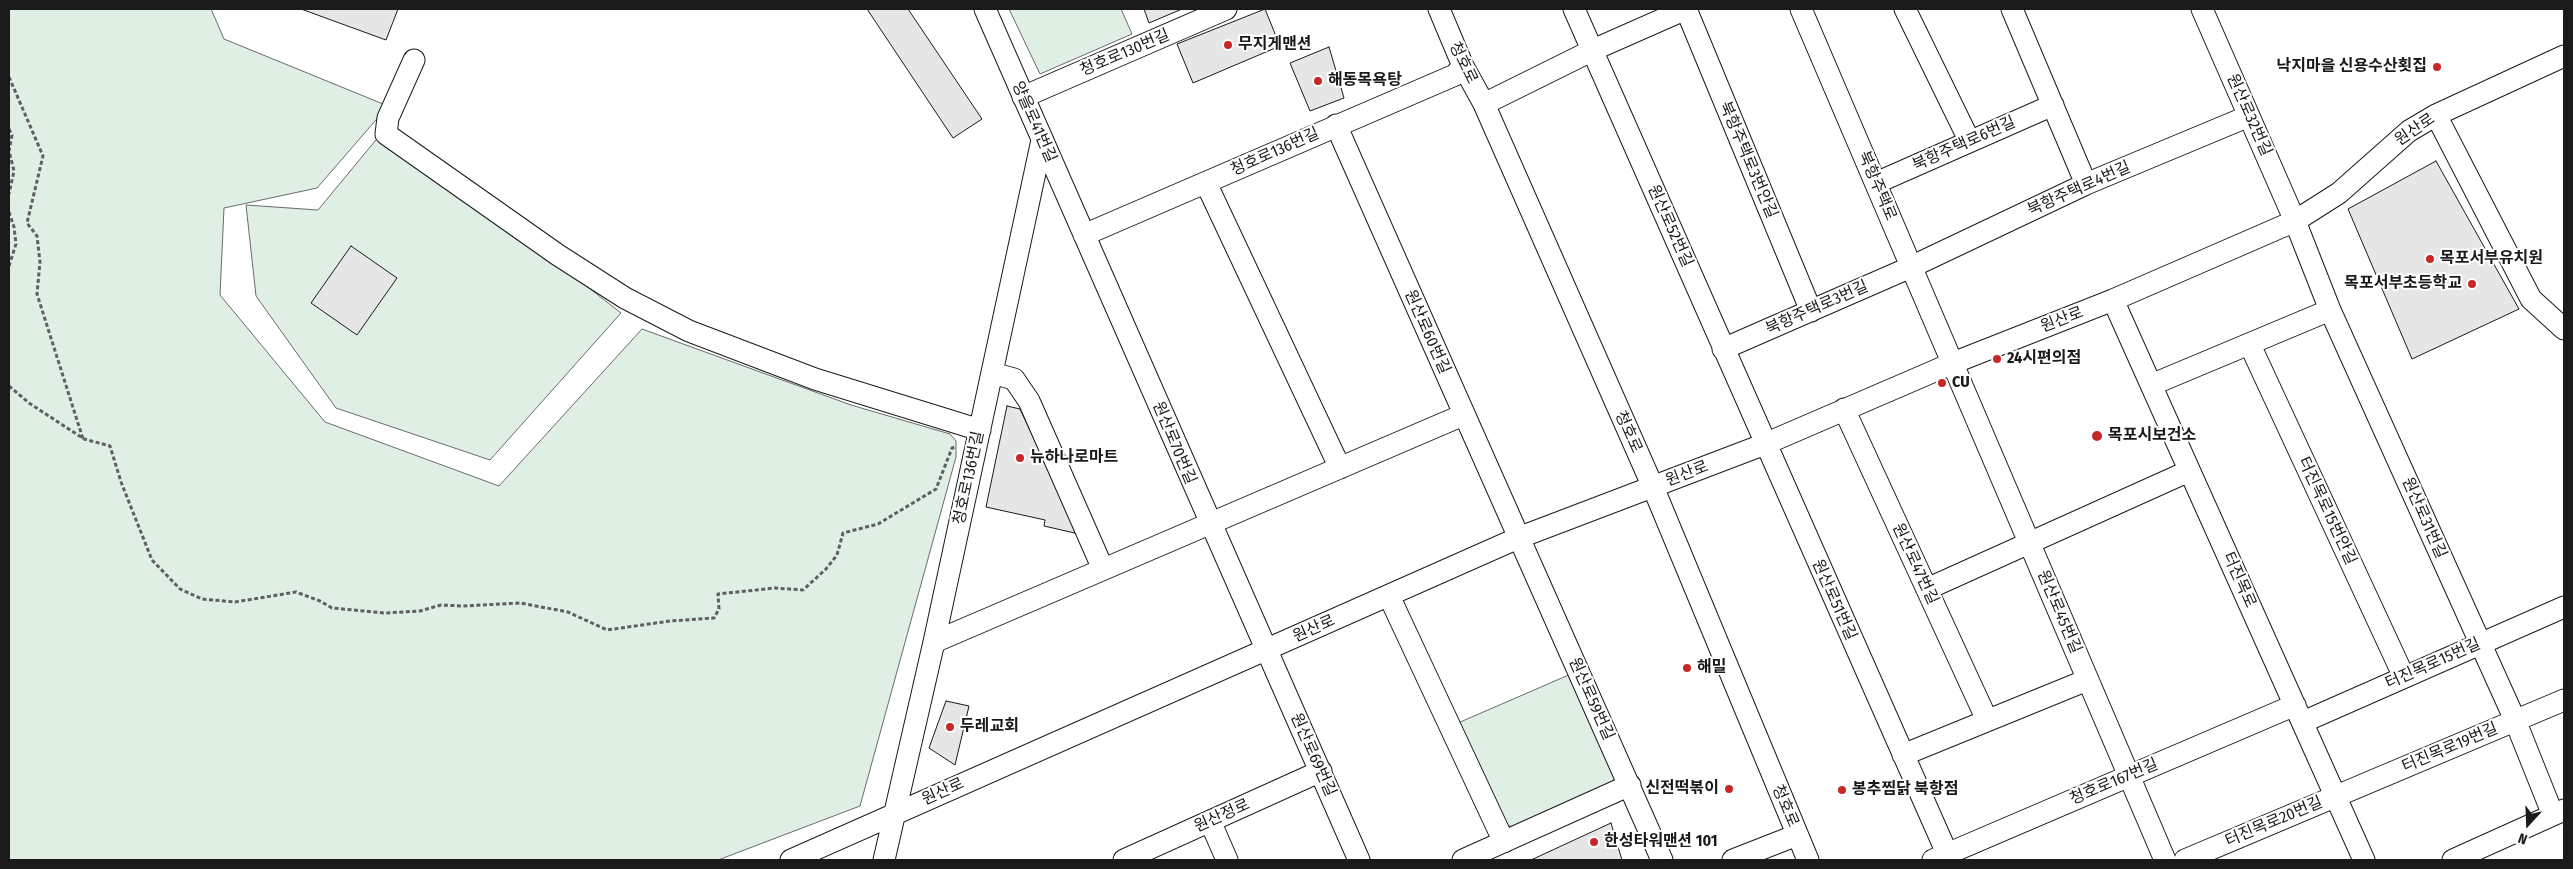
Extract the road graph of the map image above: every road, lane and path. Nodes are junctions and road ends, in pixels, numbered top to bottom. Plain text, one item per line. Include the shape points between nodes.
1 (985, 9) edge
2 (1226, 9) edge
3 (1439, 9) edge
4 (1574, 9) edge
5 (1686, 9) edge
6 (1801, 9) edge
7 (1905, 9) edge
8 (2012, 9) edge
9 (2202, 9) edge
10 (1592, 50) junction
11 (2564, 56) edge
12 (414, 60) dead end
13 (1463, 66) junction
14 (9, 77) edge
15 (1023, 97) junction
16 (1484, 104) junction
17 (2052, 105) junction
18 (2436, 115) junction
19 (2249, 116) junction
20 (1336, 125) junction
21 (9, 129) edge
22 (1042, 140) junction
23 (1969, 140) junction
24 (1206, 183) junction
25 (1876, 183) junction
26 (2086, 184) junction
27 (9, 194) edge
28 (9, 212) edge
29 (2295, 222) junction
30 (1084, 235) junction
31 (9, 266) edge
32 (1911, 267) junction
33 (2113, 300) junction
34 (2330, 310) junction
35 (1811, 311) junction
36 (2562, 325) edge
37 (2250, 345) junction
38 (1723, 349) junction
39 (1953, 363) junction
40 (992, 373) junction
41 (2151, 385) junction
42 (9, 386) edge
43 (1844, 409) junction
44 (1463, 415) junction
45 (978, 435) junction
46 (84, 439) junction
47 (1765, 444) junction
48 (1340, 468) junction
49 (2189, 471) junction
50 (1653, 487) junction
51 (1209, 524) junction
52 (1518, 538) junction
53 (2030, 544) junction
54 (1103, 569) junction
55 (1927, 589) junction
56 (1389, 596) junction
57 (2564, 607) edge
58 (934, 642) junction
59 (2480, 644) junction
60 (1265, 651) junction
61 (2404, 678) junction
62 (2088, 680) junction
63 (2564, 700) edge
64 (2299, 713) junction
65 (1987, 720) junction
66 (2515, 720) junction
67 (1903, 755) junction
68 (1321, 771) junction
69 (2128, 776) junction
70 (1630, 785) junction
71 (2335, 796) junction
72 (2559, 813) edge
73 (893, 814) junction
74 (1210, 821) junction
75 (1797, 835) junction
76 (1504, 842) junction
77 (2484, 854) edge
78 (1943, 858) edge
79 (791, 860) edge
80 (884, 860) edge
81 (1124, 860) edge
82 (1227, 860) edge
83 (1359, 860) edge
84 (1462, 860) edge
85 (1662, 860) edge
86 (1733, 860) edge
87 (1808, 860) edge
88 (2164, 860) edge
89 (2185, 860) edge
90 (2364, 860) edge
91 (2453, 860) edge

1 - 15 street, 양을로41번길
2 - 15 street, 청호로130번길
3 - 13 street, 청호로
4 - 10 street, 원산로52번길
5 - 10 street
5 - 35 street, 북항주택로3번안길
6 - 25 street, 북항주택로
7 - 23 street
8 - 17 street
9 - 19 street, 원산로32번길
10 - 16 street
10 - 38 street, 원산로52번길
11 - 18 street, 원산로
12 - 45 street via 388,118 386,134 558,255 625,298 689,331
13 - 16 street, 청호로
13 - 20 street, 청호로136번길 via 1455,75
14 - 46 path via 43,156 27,223 37,236 40,262 36,294
15 - 22 street, 양을로41번길
16 - 50 street, 청호로
17 - 23 street, 북항주택로6번길
17 - 26 street
18 - 29 street, 원산로 via 2409,132 2339,193
18 - 36 street via 2531,299
19 - 26 street, 북항주택로4번길
19 - 29 street, 원산로32번길
20 - 24 street, 청호로136번길
20 - 44 street, 원산로60번길
21 - 27 path via 12,135 9,151 14,171
22 - 30 street, 양을로41번길
22 - 40 street, 청호로136번길
23 - 25 street, 북항주택로6번길
24 - 30 street, 청호로136번길
24 - 48 street
25 - 32 street, 북항주택로
26 - 32 street, 북항주택로4번길
28 - 31 path via 16,244
29 - 33 street, 원산로
29 - 34 street, 원산로31번길
30 - 51 street, 원산로70번길
32 - 35 street, 북항주택로3번길
32 - 39 street, 북항주택로
33 - 39 street, 원산로
33 - 41 street, 터진목로
34 - 37 street
34 - 59 street, 원산로31번길
35 - 38 street, 북항주택로3번길
37 - 41 street
37 - 61 street, 터진목로15번안길
38 - 47 street, 원산로52번길
39 - 43 street, 원산로
39 - 53 street, 원산로45번길
40 - 45 street, 청호로136번길
40 - 54 street via 1014,378 1030,401
41 - 49 street, 터진목로
42 - 46 path
43 - 47 street, 원산로
43 - 55 street, 원산로47번길
44 - 48 street
44 - 52 street, 원산로60번길
45 - 46 path via 952,448 936,489 878,524 843,533 836,555 803,590 775,588 718,594 714,618 607,630 568,612 520,602 441,605 420,611 385,613 332,608 296,592 235,602 202,599 180,589 152,560 110,446
45 - 58 street, 청호로136번길
47 - 50 street, 원산로
47 - 67 street, 원산로51번길
48 - 51 street
49 - 53 street
49 - 64 street, 터진목로
50 - 52 street, 원산로
50 - 75 street, 청호로
51 - 54 street
51 - 60 street, 원산로70번길
52 - 56 street, 원산로
52 - 70 street, 원산로59번길
53 - 55 street
53 - 62 street, 원산로45번길
54 - 58 street
55 - 65 street, 원산로47번길
56 - 60 street, 원산로
56 - 76 street
57 - 59 street, 터진목로15번길
58 - 73 street, 청호로136번길
59 - 61 street, 터진목로15번길
59 - 66 street, 원산로31번길
60 - 68 street, 원산로69번길
60 - 73 street, 원산로
61 - 64 street, 터진목로15번길
62 - 65 street
62 - 69 street, 원산로45번길
63 - 66 street, 터진목로19번길
64 - 69 street, 청호로167번길
64 - 71 street, 터진목로
65 - 67 street
66 - 71 street, 터진목로19번길
66 - 72 street, 원산로31번길
67 - 78 street, 원산로51번길
68 - 74 street, 원산정로
68 - 83 street, 원산로69번길
69 - 78 street, 청호로167번길
69 - 88 street, 원산로45번길
70 - 76 street
70 - 85 street, 원산로59번길
71 - 89 street, 터진목로20번길
71 - 90 street, 터진목로
72 - 77 street
73 - 79 street, 원산로
73 - 80 street, 청호로136번길
74 - 81 street, 원산정로
74 - 82 street
75 - 86 street
75 - 87 street, 청호로
76 - 84 street
77 - 91 street

